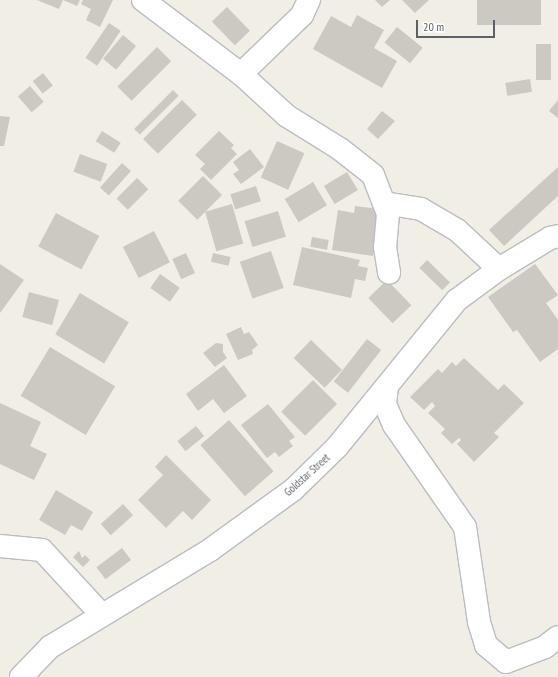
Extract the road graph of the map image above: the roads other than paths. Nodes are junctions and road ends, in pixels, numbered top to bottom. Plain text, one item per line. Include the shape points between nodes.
1 (309, 0) edge
2 (151, 2) edge
3 (241, 74) junction
4 (384, 203) junction
5 (558, 236) edge
6 (499, 269) junction
7 (389, 273) dead end
8 (387, 387) junction
9 (0, 546) edge
10 (101, 614) junction
11 (558, 637) edge
12 (21, 677) edge

1 - 3 street via 302,15
2 - 3 street
3 - 4 street via 287,116 340,149 373,175
4 - 6 street via 421,209 457,230
4 - 7 street via 388,214 385,247
5 - 6 street, Goldstar Street via 550,238
6 - 8 street, Goldstar Street via 457,300
8 - 10 street, Goldstar Street via 337,448 293,490 210,550
8 - 11 street via 385,404 394,425 465,527 479,622 486,645 506,662 545,647
9 - 10 street via 42,550
10 - 12 street, Goldstar Street via 50,647

